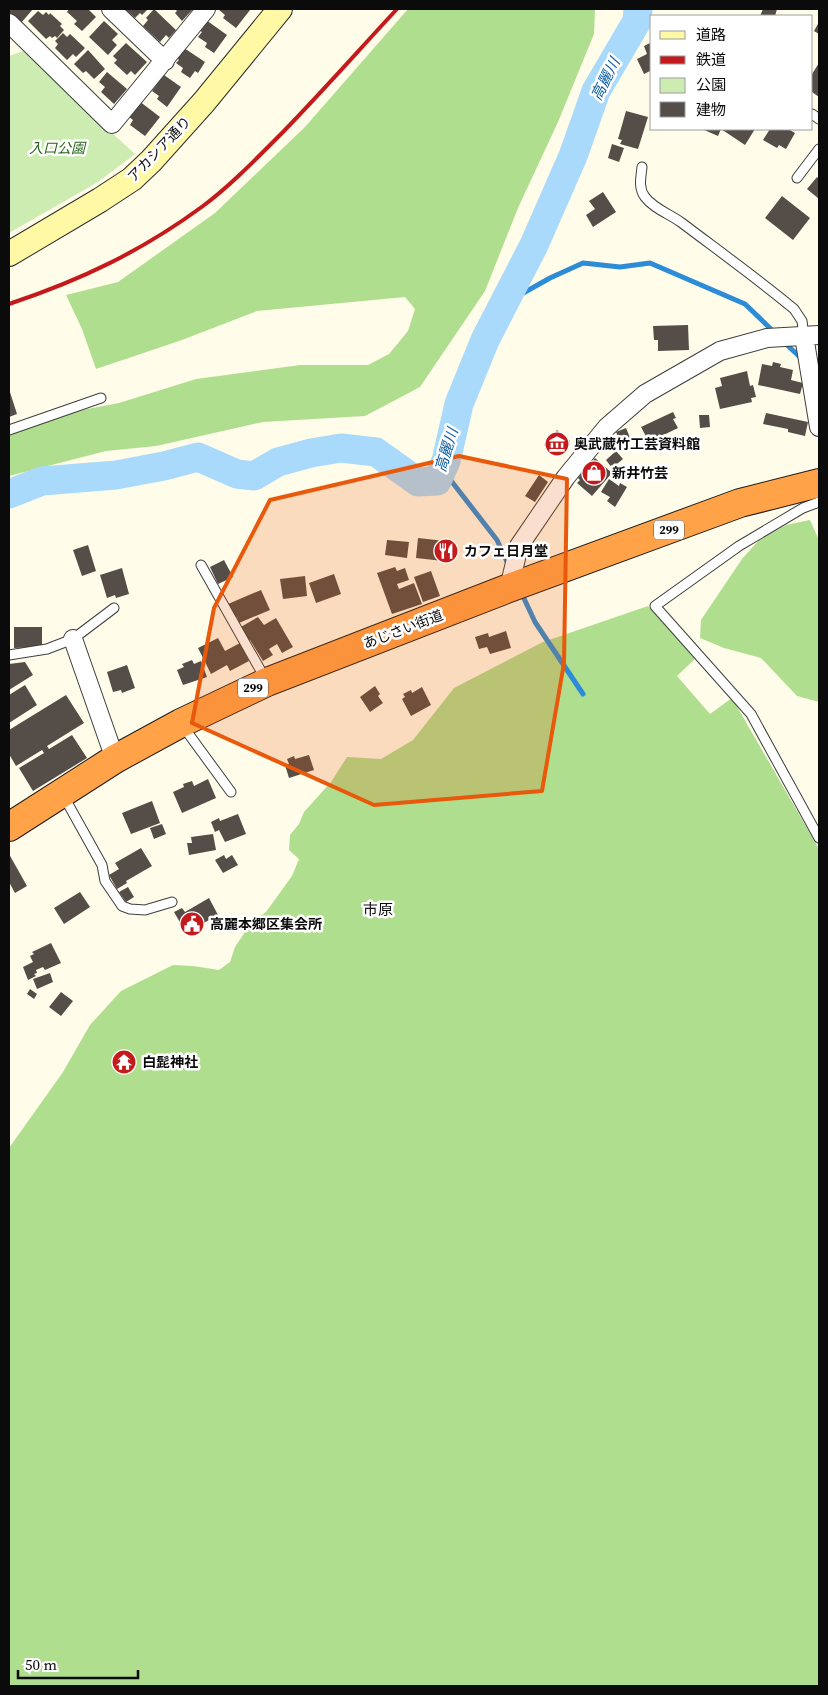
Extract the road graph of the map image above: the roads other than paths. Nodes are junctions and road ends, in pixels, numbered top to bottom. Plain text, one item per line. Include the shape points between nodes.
1 (111, 9) edge
2 (206, 9) edge
3 (280, 9) edge
4 (9, 23) edge
5 (165, 60) junction
6 (819, 149) edge
7 (642, 167) dead end
8 (797, 178) dead end
9 (9, 254) edge
10 (812, 335) edge
11 (101, 398) dead end
12 (819, 427) edge
13 (9, 430) edge
14 (819, 483) edge
15 (819, 502) edge
16 (202, 565) dead end
17 (515, 586) junction
18 (114, 608) dead end
19 (73, 639) junction
20 (9, 655) edge
21 (267, 682) junction
22 (181, 724) junction
23 (115, 760) junction
24 (230, 792) dead end
25 (62, 793) junction
26 (9, 827) edge
27 (819, 838) edge
28 (172, 902) dead end

1 - 5 street
2 - 5 street
3 - 9 street, アカシア通り via 152,161 100,200
4 - 5 street via 112,124
6 - 8 lane
7 - 10 lane via 640,184 645,198 794,309
10 - 12 street
10 - 17 street via 767,338 720,352 645,394 606,428 566,476 519,546
11 - 13 lane
14 - 17 highway, あじさい街道 / 299 via 740,503
15 - 27 lane via 739,546 655,606 750,714
16 - 21 lane
17 - 21 highway, あじさい街道 / 299
18 - 19 lane
19 - 20 lane via 47,649
19 - 23 street
21 - 22 highway, あじさい街道 / 299
22 - 23 highway, あじさい街道 / 299
22 - 24 lane
23 - 25 highway, あじさい街道 / 299
25 - 26 highway, あじさい街道 / 299
25 - 28 lane via 102,865 105,881 122,906 145,910

